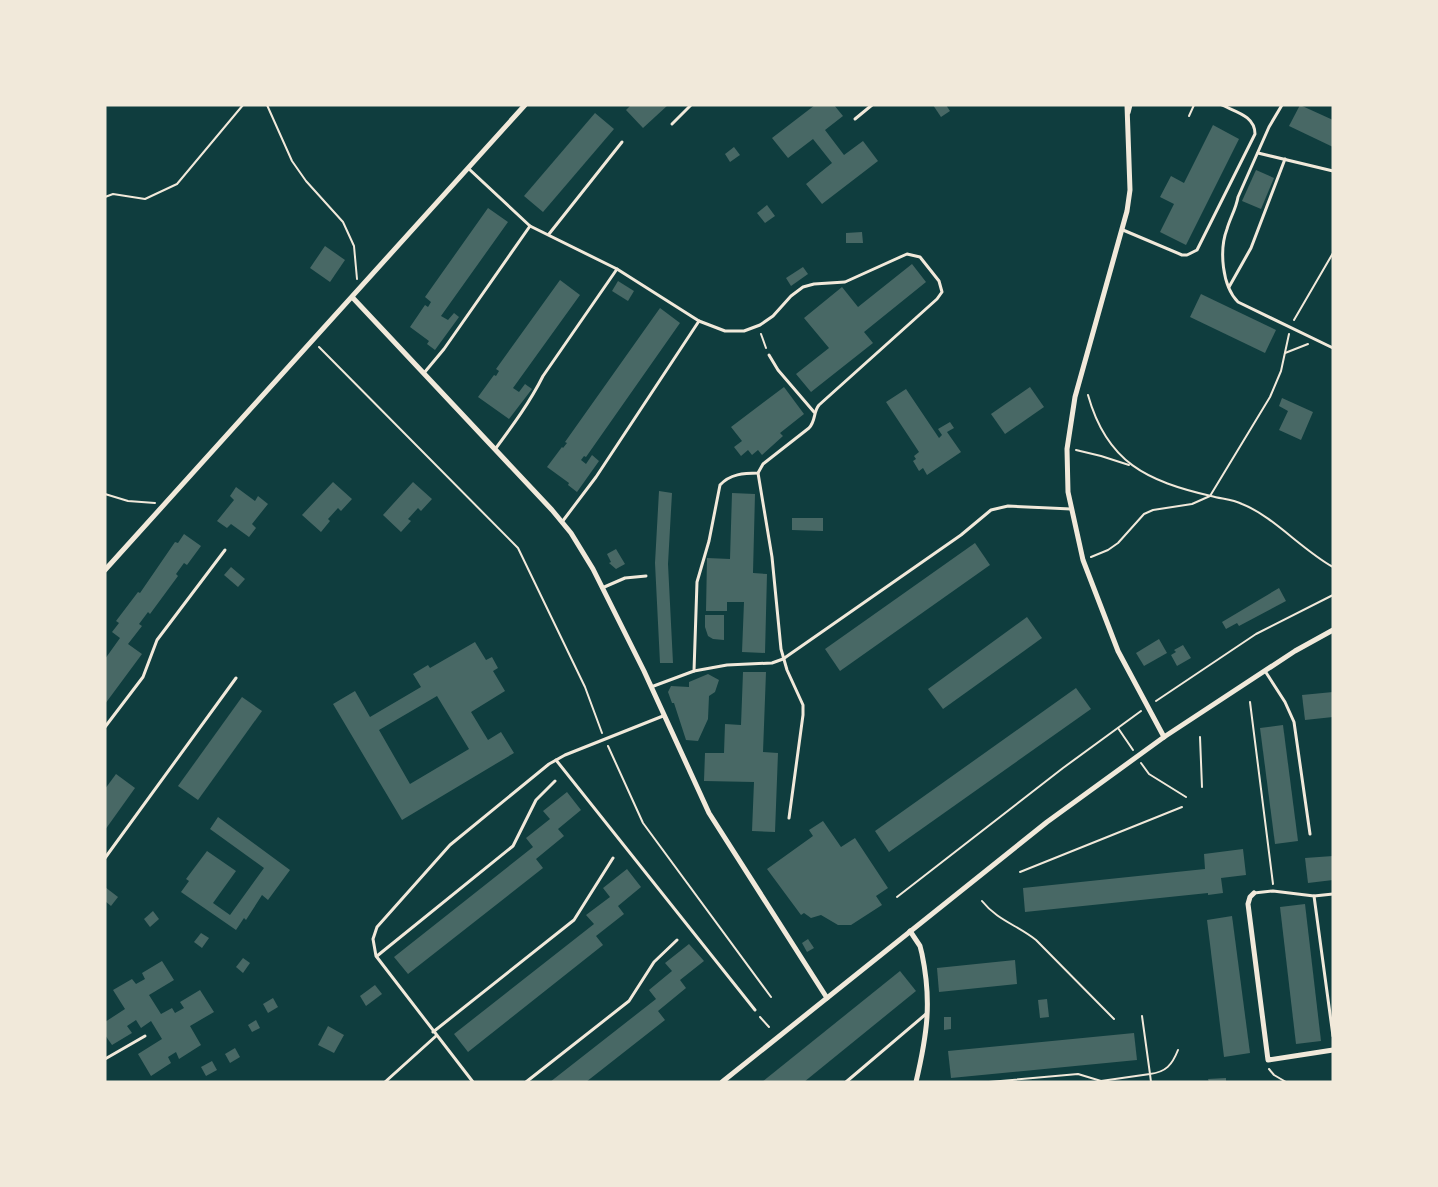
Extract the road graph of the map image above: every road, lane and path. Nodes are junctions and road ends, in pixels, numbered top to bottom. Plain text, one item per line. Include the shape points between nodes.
1 (243, 105) edge
2 (267, 105) edge
3 (525, 105) edge
4 (691, 105) edge
5 (872, 105) edge
6 (1129, 105) edge
7 (1194, 105) edge
8 (1222, 105) edge
9 (1282, 105) edge
10 (1189, 116) dead end
11 (855, 119) dead end
12 (672, 124) dead end
13 (622, 141) dead end
14 (1258, 153) junction
15 (1285, 159) junction
16 (468, 169) junction
17 (1333, 171) edge
18 (105, 197) edge
19 (530, 226) junction
20 (1123, 230) junction
21 (549, 234) junction
22 (1333, 253) edge
23 (617, 269) junction
24 (1229, 287) junction
25 (361, 288) junction
26 (353, 298) junction
27 (699, 321) junction
28 (760, 325) junction
29 (1290, 328) junction
30 (312, 341) junction
31 (1333, 348) edge
32 (769, 355) joint
33 (423, 374) junction
34 (1088, 395) dead end
35 (814, 413) junction
36 (495, 449) junction
37 (1067, 449) junction
38 (1131, 466) junction
39 (758, 473) junction
40 (105, 494) edge
41 (1210, 496) junction
42 (166, 504) junction
43 (1071, 509) junction
44 (562, 522) junction
45 (225, 550) dead end
46 (1091, 557) dead end
47 (1333, 567) edge
48 (105, 570) edge
49 (646, 576) dead end
50 (602, 588) junction
51 (1333, 595) edge
52 (1333, 630) edge
53 (783, 659) junction
54 (694, 671) junction
55 (1265, 671) junction
56 (236, 678) dead end
57 (651, 687) junction
58 (1250, 702) dead end
59 (1147, 707) junction
60 (665, 715) junction
61 (105, 728) edge
62 (1118, 728) junction
63 (1164, 737) junction
64 (1200, 737) dead end
65 (604, 739) junction
66 (1137, 756) junction
67 (556, 760) junction
68 (555, 782) dead end
69 (1202, 787) dead end
70 (1186, 797) dead end
71 (1182, 807) dead end
72 (789, 818) dead end
73 (1310, 834) dead end
74 (105, 858) edge
75 (612, 858) dead end
76 (1020, 872) dead end
77 (1273, 891) junction
78 (1254, 893) joint
79 (1333, 894) edge
80 (1314, 896) junction
81 (897, 897) dead end
82 (981, 901) dead end
83 (910, 931) junction
84 (677, 940) dead end
85 (376, 956) junction
86 (771, 997) dead end
87 (827, 998) junction
88 (755, 1010) joint
89 (928, 1013) junction
90 (1142, 1016) dead end
91 (1114, 1019) dead end
92 (769, 1027) dead end
93 (433, 1032) junction
94 (145, 1036) dead end
95 (436, 1036) junction
96 (1333, 1036) edge
97 (1179, 1050) dead end
98 (1333, 1050) edge
99 (105, 1059) edge
100 (1268, 1060) junction
101 (1150, 1074) junction
102 (385, 1082) edge
103 (473, 1082) edge
104 (526, 1082) edge
105 (722, 1082) edge
106 (846, 1082) edge
107 (916, 1082) edge
108 (989, 1082) edge
109 (1151, 1082) edge
110 (1286, 1082) edge

1 - 18 path via 177,184 145,199 113,194
2 - 25 path via 292,161 344,222 354,246
3 - 16 street
4 - 12 lane
5 - 11 lane
6 - 20 street via 1130,190
7 - 10 path
8 - 20 lane via 1250,119 1255,134 1197,250 1182,255
9 - 14 lane
13 - 21 lane
14 - 15 lane
14 - 24 lane via 1224,237
15 - 17 lane
15 - 24 lane via 1251,248
16 - 19 lane
16 - 25 street
19 - 21 lane
19 - 33 lane
20 - 37 street via 1075,397
21 - 23 lane
22 - 29 path
23 - 27 lane
23 - 36 lane
24 - 29 lane via 1238,302
25 - 26 street
26 - 30 street
26 - 33 street
27 - 28 lane via 725,332
27 - 44 lane via 591,485
28 - 32 path
28 - 35 lane via 803,287 845,282 907,254 920,257 939,281 942,292 938,299
29 - 31 lane
29 - 41 path via 1273,391
30 - 42 street
30 - 65 path via 518,548 585,687
32 - 35 lane
33 - 36 street
34 - 38 path via 1100,428
35 - 39 lane via 813,424 763,464
36 - 44 street
37 - 38 path
37 - 43 street
38 - 41 path via 1159,481
39 - 53 lane
39 - 54 lane via 725,478 720,484 698,582
40 - 42 path via 128,501
41 - 46 path via 1144,514 1118,543
41 - 47 path via 1243,504
42 - 48 street
43 - 53 lane via 1008,506 991,510 962,535
43 - 59 street via 1091,581 1118,651
44 - 50 street
45 - 61 lane via 157,640 143,677
49 - 50 lane via 625,578
50 - 57 street
51 - 59 path via 1256,634
52 - 55 street
53 - 54 lane
53 - 72 lane via 803,705
54 - 57 lane
55 - 63 street
55 - 73 lane via 1294,722
56 - 74 lane
57 - 60 street
58 - 77 path
59 - 62 path
59 - 63 street
60 - 65 lane
60 - 87 street via 709,813
62 - 66 path
62 - 81 path
63 - 66 street
64 - 69 path
65 - 67 lane
65 - 86 path via 643,823
66 - 70 path via 1149,774
66 - 83 street
67 - 85 lane via 450,845 377,927 373,939
67 - 88 lane
68 - 85 lane via 536,800 513,846
71 - 76 path
75 - 93 lane via 574,920
77 - 78 lane
77 - 80 lane
78 - 100 street via 1248,904
79 - 80 lane
80 - 96 lane
82 - 91 path via 1000,919 1042,945
83 - 87 street
83 - 89 street via 922,954
84 - 104 lane via 654,962 629,1001
85 - 93 lane
87 - 105 street
88 - 92 path
89 - 106 lane
89 - 107 street
90 - 101 path
93 - 95 lane
94 - 99 lane
95 - 102 lane
95 - 103 lane
97 - 101 path via 1167,1069
98 - 100 street
100 - 110 path via 1274,1075
101 - 108 path via 1101,1081 1078,1074
101 - 109 path

